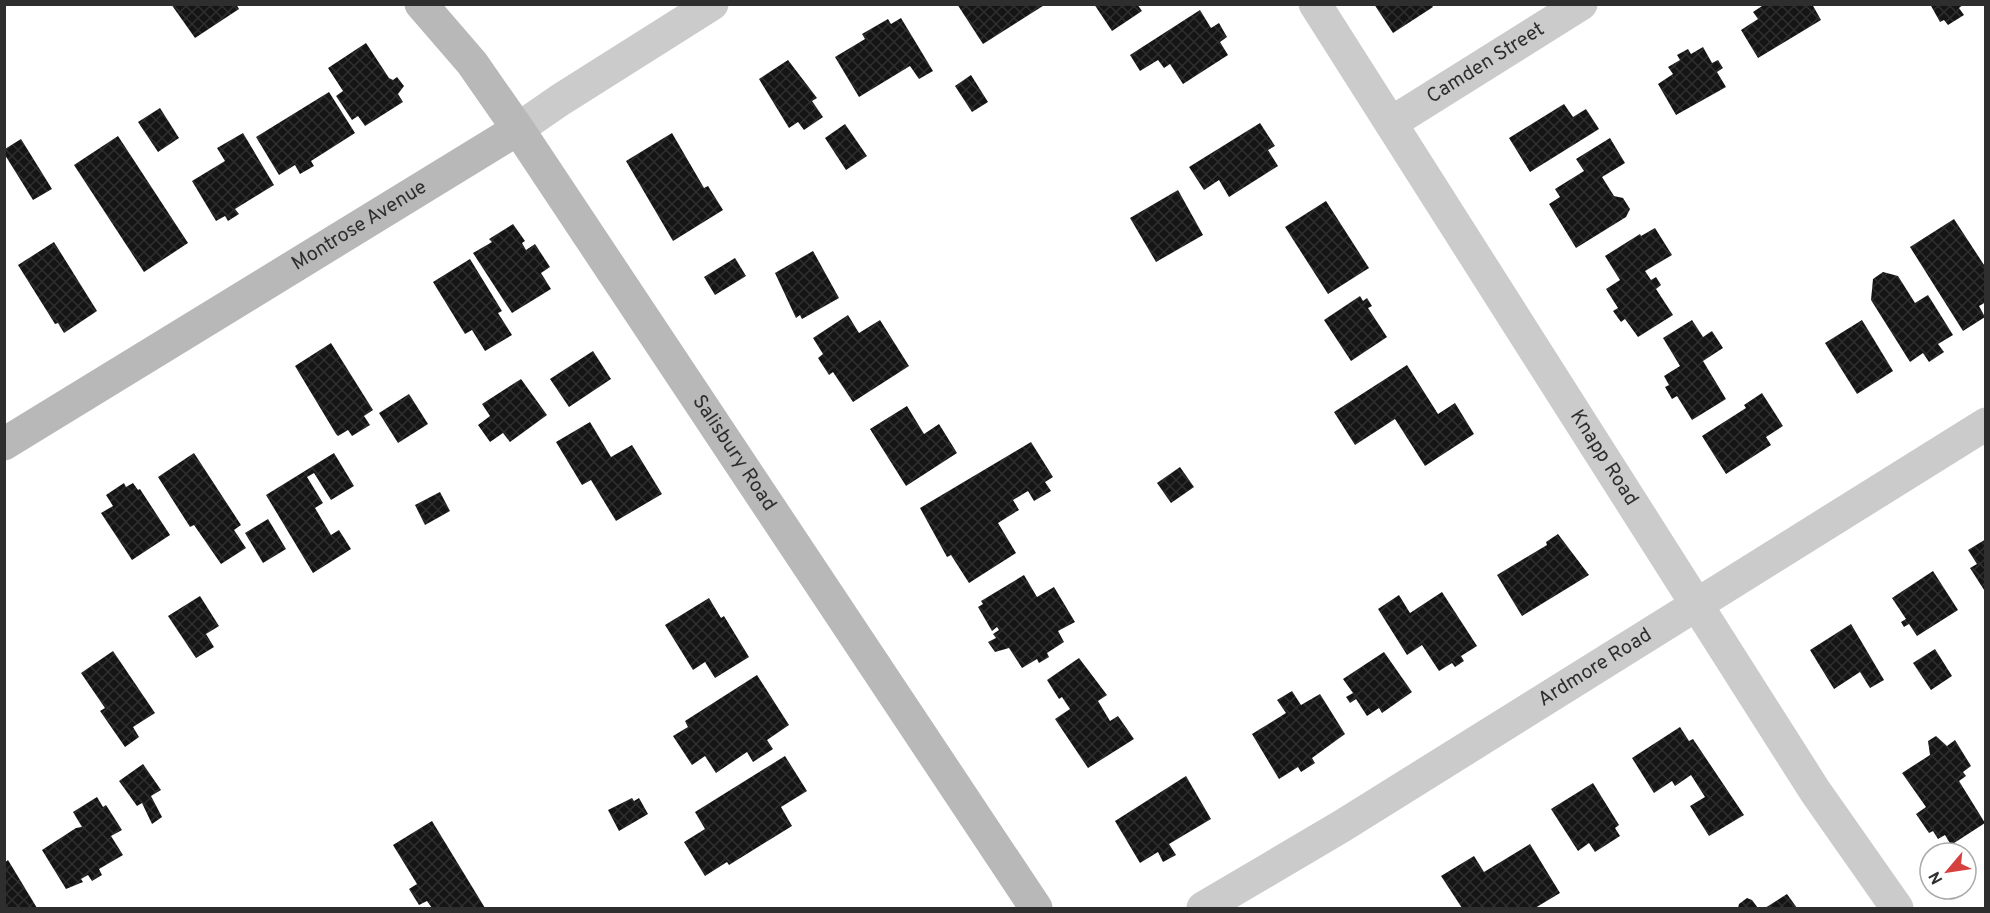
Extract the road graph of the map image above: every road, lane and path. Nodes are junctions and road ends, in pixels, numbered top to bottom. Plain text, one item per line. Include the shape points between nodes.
1 (421, 4) edge
2 (712, 4) edge
3 (1315, 4) edge
4 (1581, 4) edge
5 (1391, 123) junction
6 (518, 129) junction
7 (1986, 424) edge
8 (4, 444) edge
9 (1697, 604) junction
10 (1036, 909) edge
11 (1203, 909) edge
12 (1897, 909) edge

1 - 6 street, Salisbury Road via 472,63
2 - 6 street, Montrose Avenue
3 - 5 street, Knapp Road
4 - 5 street, Camden Street
5 - 9 street, Knapp Road
6 - 8 street, Montrose Avenue
6 - 10 street, Salisbury Road
7 - 9 street, Ardmore Road
9 - 11 street, Ardmore Road
9 - 12 street, Knapp Road via 1815,791

